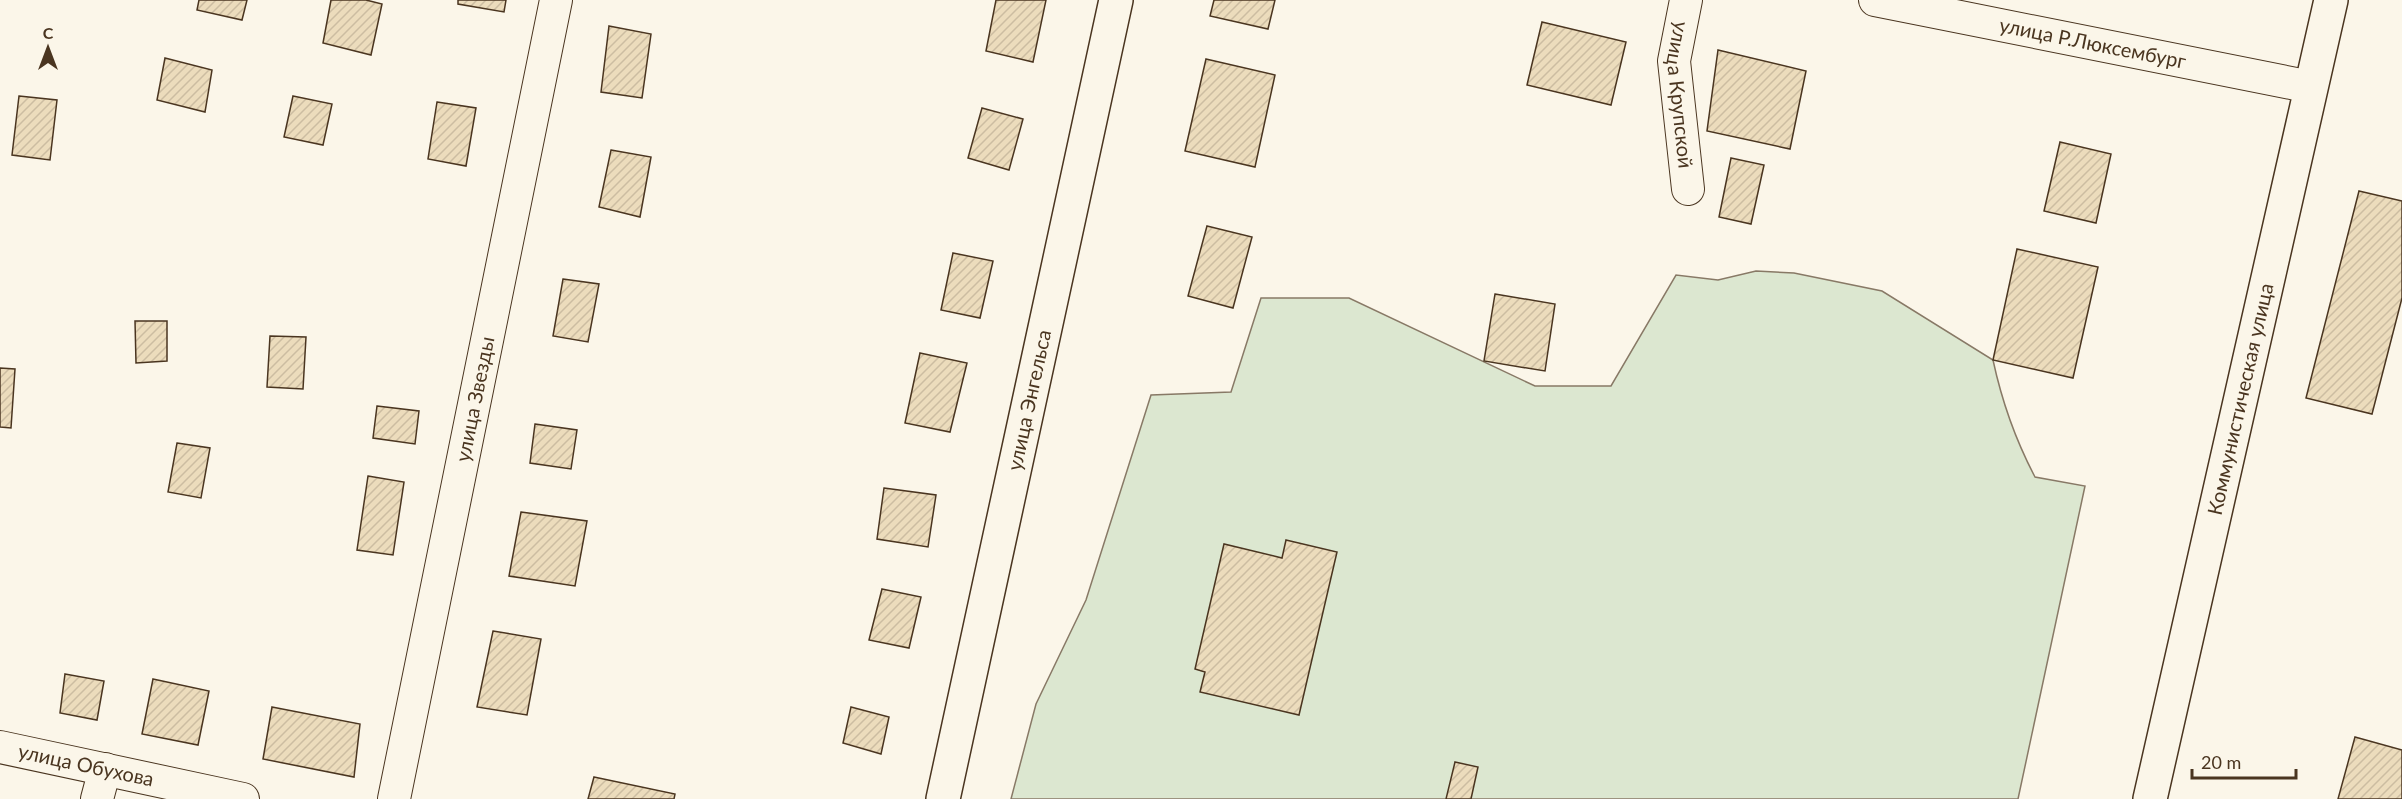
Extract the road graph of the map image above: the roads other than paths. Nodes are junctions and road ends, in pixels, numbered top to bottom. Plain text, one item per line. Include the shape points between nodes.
1 (556, 0) edge
2 (1116, 0) edge
3 (1686, 0) edge
4 (1875, 0) edge
5 (2331, 0) edge
6 (2311, 87) junction
7 (1688, 189) dead end
8 (0, 747) edge
9 (105, 769) junction
10 (97, 799) edge
11 (243, 799) edge
12 (394, 799) edge
13 (943, 799) edge
14 (2150, 799) edge

1 - 12 street, улица Звезды
2 - 13 street, улица Энгельса
3 - 7 street, улица Крупской via 1674,61
4 - 6 street, улица Р.Люксембург
5 - 6 street, Коммунистическая улица
6 - 14 street, Коммунистическая улица
8 - 9 street, улица Обухова
9 - 10 street
9 - 11 street, улица Обухова

